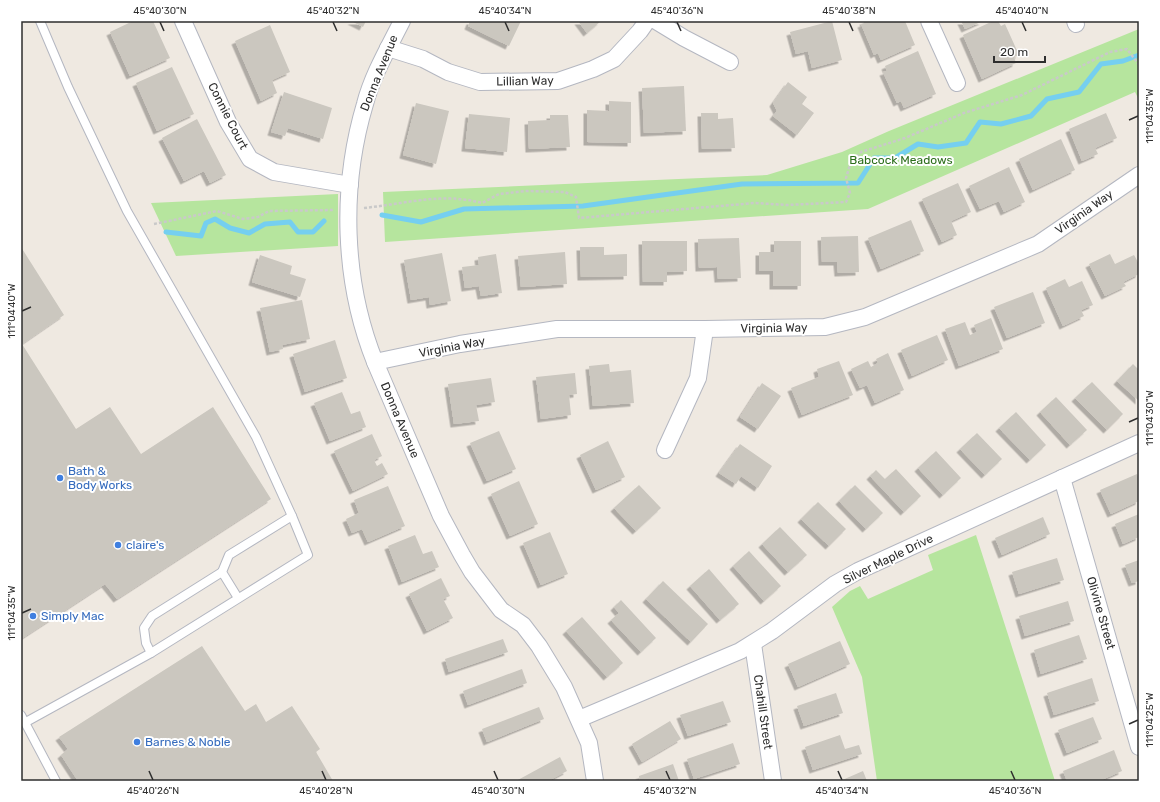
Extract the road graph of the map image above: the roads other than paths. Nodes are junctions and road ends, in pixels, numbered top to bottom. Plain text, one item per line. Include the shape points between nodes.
1 (40, 21) edge
2 (183, 21) edge
3 (402, 21) edge
4 (647, 21) edge
5 (656, 21) edge
6 (930, 21) edge
7 (388, 48) junction
8 (730, 62) dead end
9 (957, 83) dead end
10 (1139, 175) edge
11 (350, 185) junction
12 (705, 329) junction
13 (375, 362) junction
14 (1139, 443) edge
15 (665, 450) dead end
16 (1062, 478) junction
17 (292, 516) junction
18 (222, 572) junction
19 (238, 598) junction
20 (753, 644) junction
21 (151, 653) junction
22 (21, 715) edge
23 (579, 719) junction
24 (26, 722) junction
25 (1139, 747) edge
26 (56, 781) edge
27 (595, 781) edge
28 (773, 781) edge

1 - 17 lane via 68,87 127,211 256,437
2 - 11 street, Connie Court via 228,122 250,159 274,172
3 - 7 street, Donna Avenue
4 - 7 street, Lillian Way via 614,59 558,81 480,82
5 - 8 street
6 - 9 street
7 - 11 street, Donna Avenue via 365,103 355,145
10 - 12 street, Virginia Way via 1038,244 865,317 825,327
11 - 13 street, Donna Avenue via 350,271 366,340
12 - 13 street, Virginia Way via 557,329 460,344
12 - 15 street via 698,378
13 - 23 street, Donna Avenue via 441,516 462,555 502,610 523,625 538,646 564,686
14 - 16 street, Silver Maple Drive
16 - 20 street, Silver Maple Drive via 858,570
16 - 25 street, Olivine Street
17 - 18 lane via 229,556
17 - 19 lane via 308,555
18 - 19 lane
18 - 21 lane via 152,616 144,628 146,643
19 - 21 lane
20 - 23 street, Silver Maple Drive
20 - 28 street, Chahill Street
21 - 24 lane
22 - 24 lane
23 - 27 street, Donna Avenue via 589,744
24 - 26 lane

